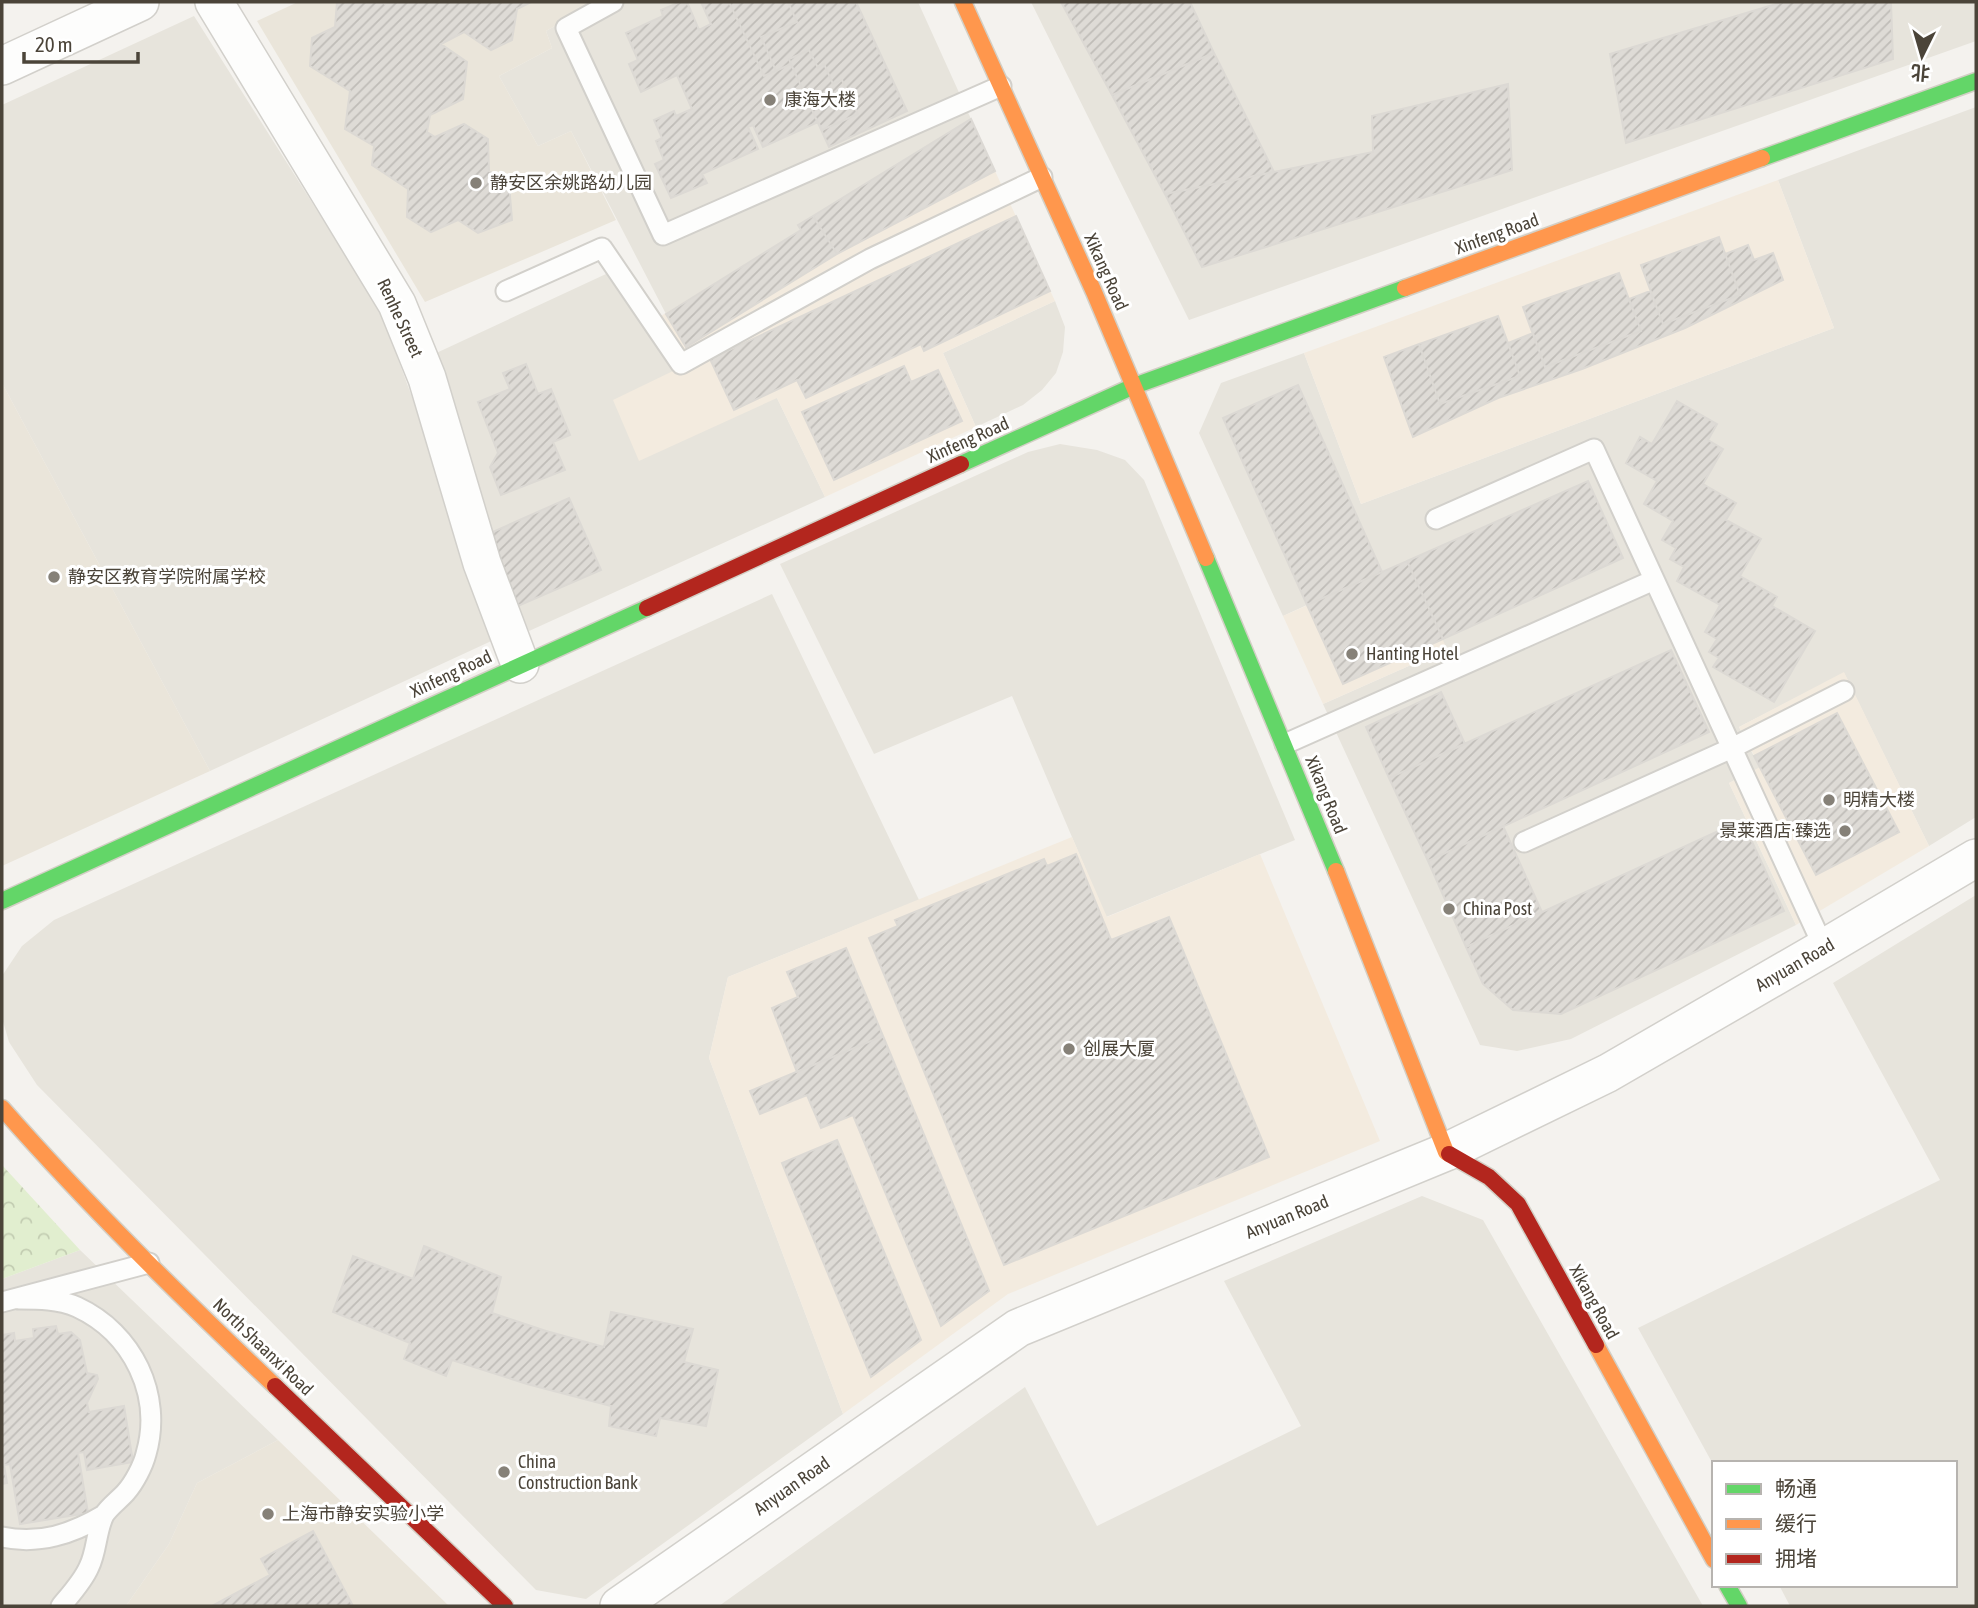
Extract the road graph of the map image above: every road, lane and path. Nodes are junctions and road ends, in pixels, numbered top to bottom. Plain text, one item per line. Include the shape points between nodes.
1 (140, 2) edge
2 (214, 2) edge
3 (613, 2) edge
4 (963, 2) edge
5 (2, 66) edge
6 (1976, 81) edge
7 (1001, 86) junction
8 (1042, 177) junction
9 (506, 291) dead end
10 (1134, 386) junction
11 (1436, 519) dead end
12 (1654, 580) junction
13 (520, 664) junction
14 (1844, 691) dead end
15 (1285, 744) junction
16 (1732, 748) junction
17 (1524, 842) dead end
18 (1976, 858) edge
19 (2, 901) edge
20 (1824, 948) junction
21 (2, 1108) edge
22 (1446, 1152) junction
23 (149, 1262) junction
24 (71, 1284) junction
25 (10, 1300) edge
26 (77, 1307) junction
27 (104, 1515) junction
28 (2, 1537) edge
29 (1712, 1556) edge
30 (1728, 1587) edge
31 (61, 1606) edge
32 (505, 1606) edge
33 (619, 1606) edge
34 (1739, 1606) edge

1 - 5 street
2 - 13 street, Renhe Street via 397,304 427,378 478,551
3 - 7 lane via 566,28 663,234
4 - 7 street, Xikang Road
6 - 10 street, Xinfeng Road
7 - 8 street, Xikang Road
8 - 9 lane via 870,259 681,364 602,248
8 - 10 street, Xikang Road
10 - 13 street, Xinfeng Road
10 - 15 street, Xikang Road
11 - 12 lane via 1594,449
12 - 15 lane
12 - 16 lane
13 - 19 street, Xinfeng Road
14 - 16 lane
15 - 22 street, Xikang Road
16 - 17 lane
16 - 20 lane
18 - 20 street, Anyuan Road
20 - 22 street, Anyuan Road via 1608,1073
21 - 23 street, North Shaanxi Road
22 - 29 street, Xikang Road via 1489,1177 1518,1204
22 - 33 street, Anyuan Road via 1018,1328
23 - 24 lane
23 - 32 street, North Shaanxi Road
24 - 25 lane
24 - 26 lane
25 - 26 lane via 51,1300
26 - 27 lane via 111,1329 128,1348 144,1380 151,1412 146,1456 129,1489
27 - 28 lane via 79,1530 51,1538
27 - 31 lane via 90,1567
30 - 34 street

